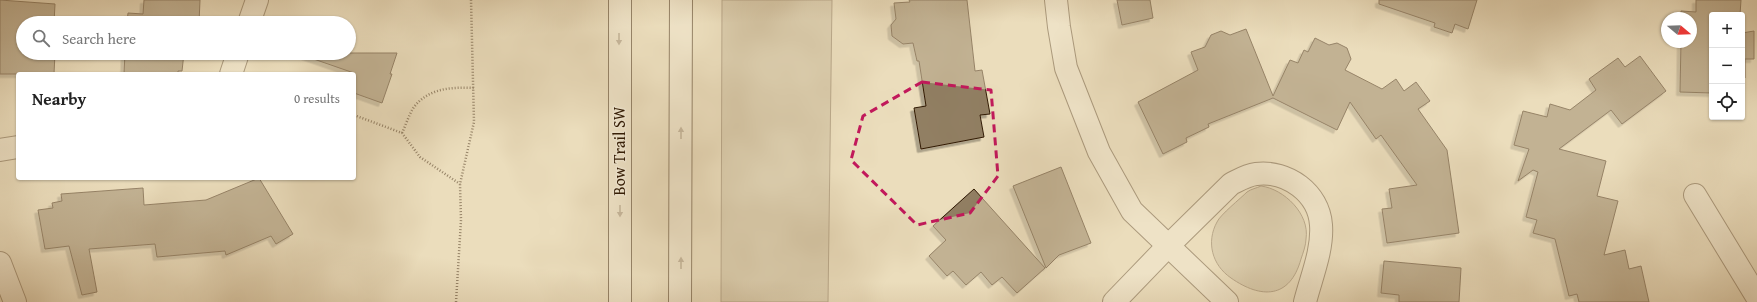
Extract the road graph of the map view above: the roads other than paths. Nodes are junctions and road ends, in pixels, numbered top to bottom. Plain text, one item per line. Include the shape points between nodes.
1 (257, 0) edge
2 (620, 0) edge
3 (681, 0) edge
4 (1056, 0) edge
5 (251, 16) edge
6 (236, 60) edge
7 (232, 72) edge
8 (16, 147) edge
9 (0, 150) edge
10 (1695, 196) dead end
11 (1168, 246) junction
12 (0, 263) edge
13 (1757, 297) edge
14 (14, 302) edge
15 (620, 302) edge
16 (680, 302) edge
17 (1114, 302) edge
18 (1226, 302) edge
19 (1305, 302) edge

1 - 5 street
2 -> 15 street, Bow Trail SW
16 -> 3 street
4 - 11 street via 1066,68 1099,152 1132,211
6 - 7 street
8 - 9 street
10 - 13 street
11 - 17 street
11 - 18 street
11 - 19 street via 1231,184 1256,174 1270,173 1282,176 1305,190 1318,211 1321,223 1319,249
12 - 14 street

